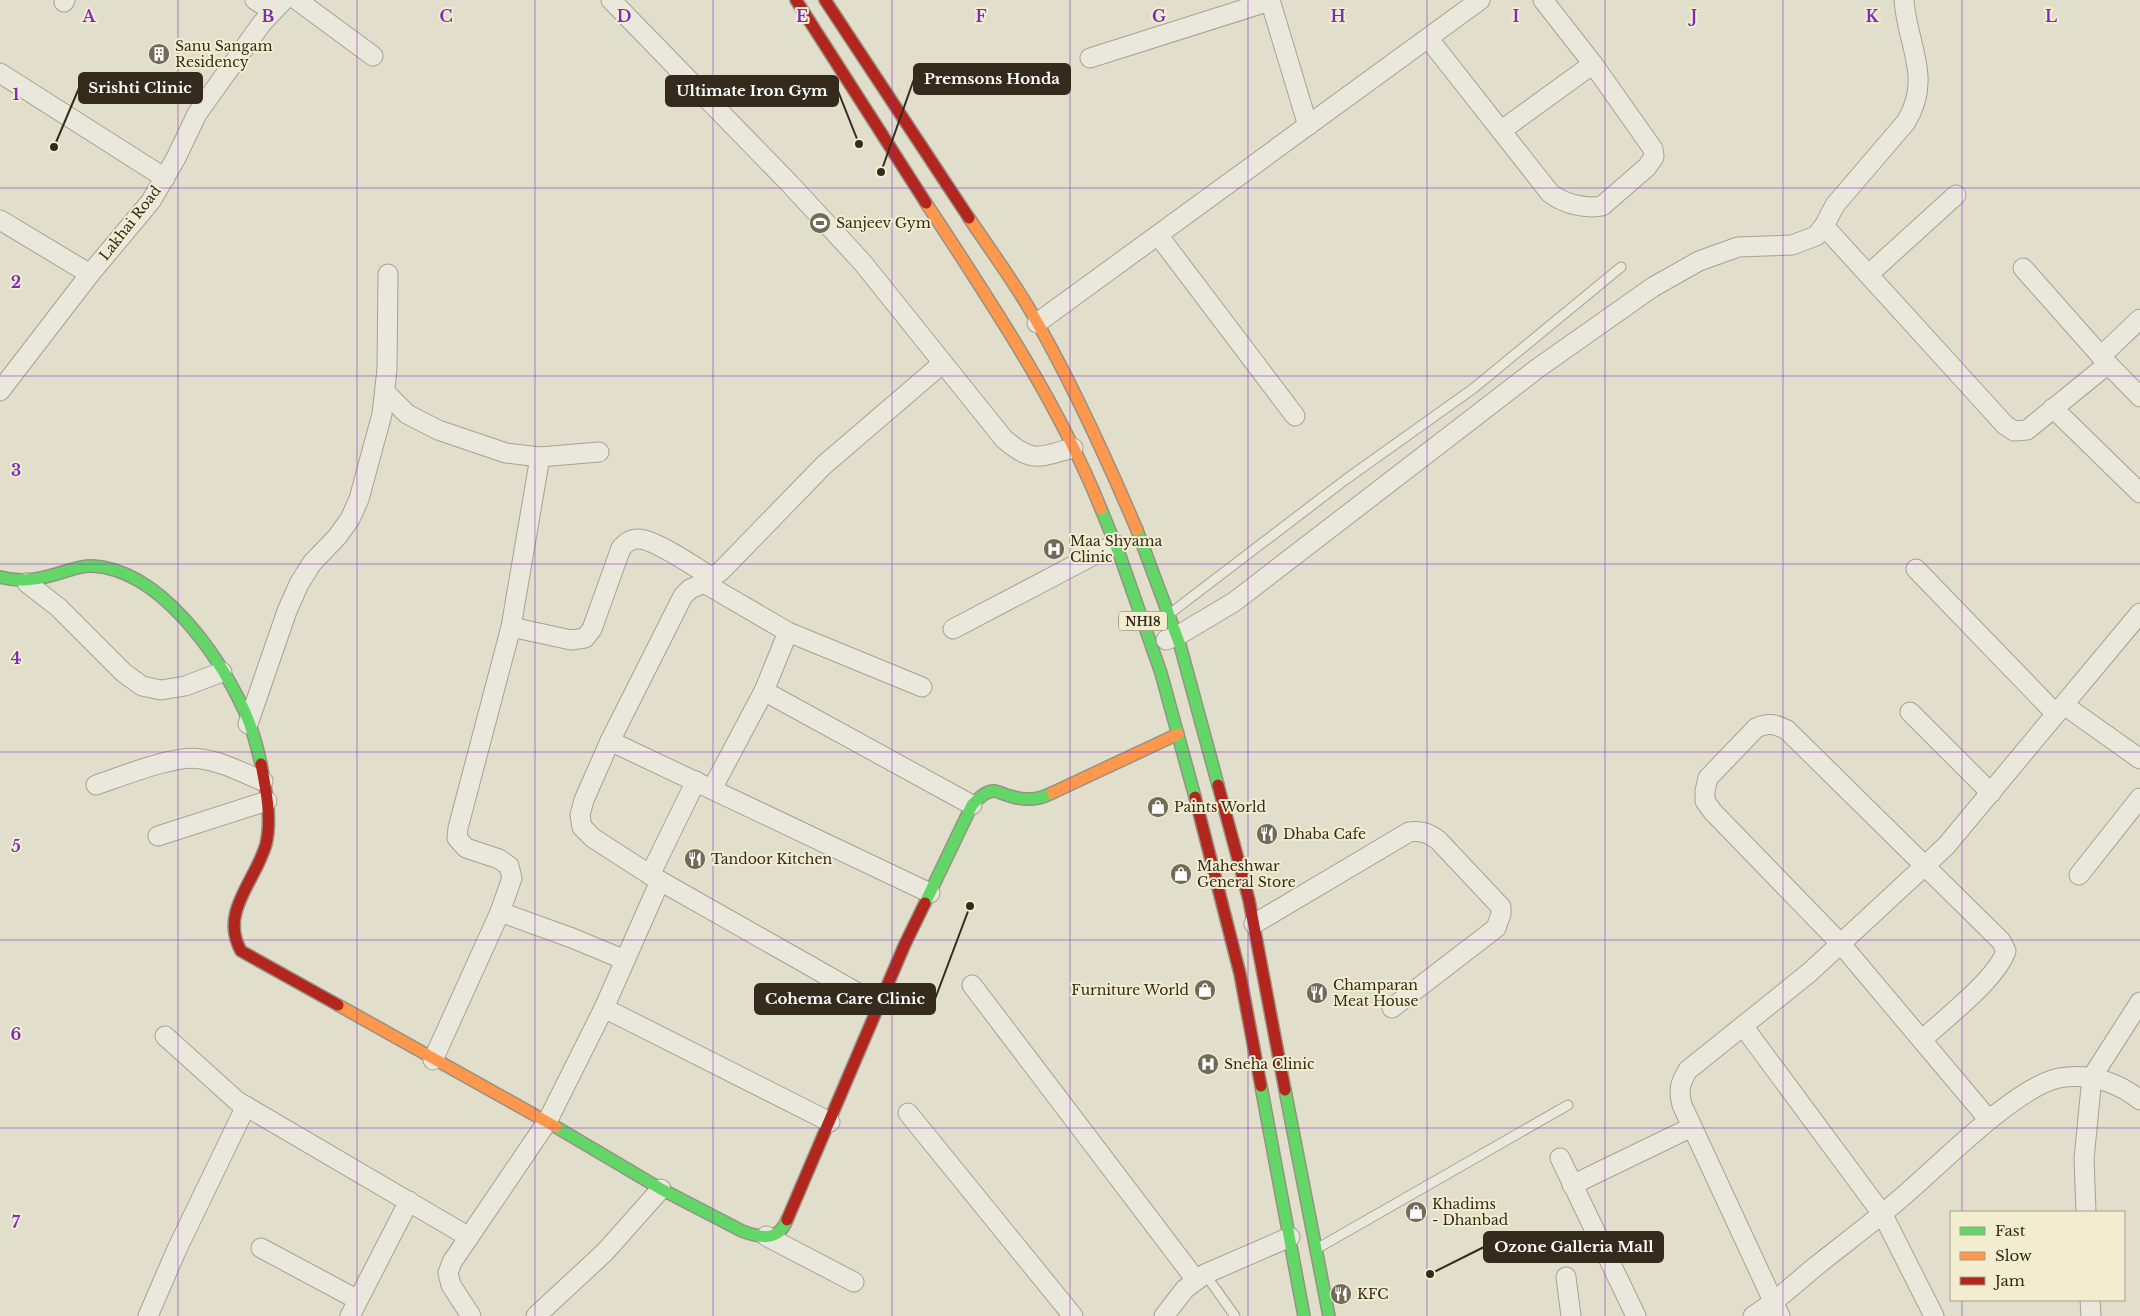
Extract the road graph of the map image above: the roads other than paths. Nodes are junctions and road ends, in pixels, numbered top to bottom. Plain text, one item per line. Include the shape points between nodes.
1 (255, 0) edge
2 (297, 0) edge
3 (611, 0) edge
4 (796, 0) edge
5 (825, 0) edge
6 (1480, 0) edge
7 (1543, 0) edge
8 (1904, 0) edge
9 (1270, 1) edge
10 (278, 6) edge
11 (1428, 38) junction
12 (373, 56) dead end
13 (1090, 58) dead end
14 (1592, 64) junction
15 (0, 73) edge
16 (1308, 126) junction
17 (1502, 130) junction
18 (165, 178) junction
19 (1956, 195) dead end
20 (0, 220) edge
21 (1824, 226) junction
22 (1158, 235) junction
23 (1621, 266) dead end
24 (2023, 268) dead end
25 (90, 274) junction
26 (388, 274) dead end
27 (1869, 274) junction
28 (2140, 319) edge
29 (1036, 323) junction
30 (2104, 360) junction
31 (943, 363) junction
32 (0, 391) edge
33 (385, 392) junction
34 (2140, 397) edge
35 (2053, 408) junction
36 (1295, 416) dead end
37 (1073, 448) junction
38 (599, 452) dead end
39 (540, 457) junction
40 (2140, 493) edge
41 (1115, 544) junction
42 (1916, 569) dead end
43 (0, 577) edge
44 (708, 581) junction
45 (27, 583) junction
46 (2140, 613) edge
47 (1168, 614) junction
48 (511, 626) junction
49 (953, 629) dead end
50 (788, 632) junction
51 (1177, 636) junction
52 (1152, 646) junction
53 (222, 672) junction
54 (922, 688) dead end
55 (764, 691) junction
56 (2060, 710) junction
57 (1910, 712) dead end
58 (248, 724) junction
59 (1178, 734) junction
60 (610, 741) junction
61 (2140, 759) edge
62 (263, 781) junction
63 (96, 784) dead end
64 (704, 785) junction
65 (1991, 793) junction
66 (2140, 798) edge
67 (267, 801) junction
68 (972, 806) junction
69 (158, 836) dead end
70 (1924, 867) junction
71 (2079, 875) dead end
72 (655, 878) junction
73 (930, 893) junction
74 (500, 912) junction
75 (1254, 924) junction
76 (1841, 944) junction
77 (625, 960) junction
78 (972, 985) dead end
79 (2140, 1002) edge
80 (879, 1005) junction
81 (604, 1008) junction
82 (1392, 1008) dead end
83 (1743, 1026) junction
84 (165, 1036) dead end
85 (1922, 1040) junction
86 (433, 1060) junction
87 (2092, 1077) junction
88 (2140, 1100) edge
89 (1568, 1105) dead end
90 (246, 1106) junction
91 (908, 1113) dead end
92 (1989, 1120) junction
93 (547, 1122) junction
94 (830, 1122) junction
95 (1692, 1127) junction
96 (1560, 1158) dead end
97 (1572, 1185) junction
98 (660, 1188) junction
99 (409, 1202) junction
100 (2086, 1211) edge
101 (1883, 1215) junction
102 (469, 1236) junction
103 (766, 1236) junction
104 (1290, 1237) junction
105 (262, 1248) dead end
106 (1316, 1249) junction
107 (1201, 1277) junction
108 (1566, 1277) dead end
109 (854, 1282) dead end
110 (2090, 1301) edge
111 (354, 1308) edge
112 (1777, 1310) edge
113 (148, 1316) edge
114 (470, 1316) edge
115 (536, 1316) edge
116 (1073, 1316) edge
117 (1164, 1316) edge
118 (1235, 1316) edge
119 (1304, 1316) edge
120 (1329, 1316) edge
121 (1571, 1316) edge
122 (1636, 1316) edge
123 (1753, 1316) edge
124 (1934, 1316) edge
125 (2091, 1316) edge

1 - 10 street
2 - 12 street
3 - 31 street via 862,262
4 - 37 main road, NH18 via 1016,342
5 - 29 main road, NH18
6 - 11 street
7 - 14 street
8 - 21 street via 1918,73 1915,108 1835,204
9 - 13 street
9 - 16 street
10 - 18 street, Lakhai Road via 232,63 197,114
11 - 16 street
11 - 17 street
14 - 17 street
14 - 17 street via 1653,149 1654,157 1627,187 1602,206 1574,204 1550,194
15 - 18 street
16 - 22 street
18 - 25 street, Lakhai Road via 151,201
19 - 27 street
20 - 25 street
21 - 27 street
21 - 51 street via 1816,236 1792,245 1738,247 1699,261 1653,287 1538,368 1234,602
22 - 29 street
22 - 36 street
23 - 47 lane via 1474,388 1345,480
24 - 30 street
25 - 32 street, Lakhai Road
26 - 33 street
27 - 35 street via 2005,425 2014,430 2027,430
28 - 30 street
29 - 47 main road, NH18 via 1114,476
30 - 34 street
30 - 35 street
31 - 37 street via 1004,439 1020,452 1037,457
31 - 44 street via 824,465
33 - 39 street via 407,414 438,430 506,453
33 - 58 street via 359,499 350,519 312,563 299,584
35 - 40 street
37 - 41 main road, NH18
38 - 39 street
39 - 48 street
41 - 49 street
41 - 52 main road, NH18
42 - 56 street
43 - 45 main road
44 - 48 street via 657,546 639,539 628,541 621,548 592,629 585,638 572,640
44 - 50 street
44 - 60 street via 683,596
45 - 53 street via 58,607 124,673 142,686 161,690 185,686
45 - 53 main road via 83,566 108,568 132,577 156,592 173,608
46 - 56 street
47 - 51 main road, NH18
48 - 74 street via 457,838 466,848 499,859 509,866 512,878
50 - 54 street
50 - 55 street
51 - 52 street
51 - 75 main road, NH18
52 - 59 main road, NH18
53 - 58 main road
55 - 64 street
55 - 68 street
56 - 61 street
56 - 65 street
57 - 65 street
58 - 62 main road
59 - 68 main road via 1042,798 1018,800 994,791 983,795
59 - 104 main road, NH18 via 1240,974
60 - 64 street
60 - 72 street via 584,800 580,815 582,827 593,838
62 - 63 street via 200,758 181,759
62 - 67 main road
64 - 72 street
64 - 73 street
65 - 70 street
66 - 71 street
67 - 69 street
67 - 86 main road via 268,833 261,859 234,914 233,937 241,951
68 - 73 main road
70 - 76 street
70 - 76 street via 1787,730 1776,724 1756,728 1708,778 1706,801
70 - 85 street via 2006,951 1988,979
72 - 77 street
72 - 80 street
73 - 80 main road
74 - 77 street
74 - 86 street
75 - 82 street via 1410,832 1419,830 1429,834 1502,907 1502,914 1496,928
75 - 106 main road, NH18
76 - 83 street
76 - 85 street
77 - 81 street
78 - 107 street
79 - 87 street
80 - 94 main road
81 - 93 street
81 - 94 street
83 - 95 street via 1688,1070 1681,1081 1678,1091
83 - 101 street
84 - 90 street via 223,1090
85 - 92 street
86 - 93 main road
87 - 88 street via 2124,1087
87 - 92 street via 2059,1078 2037,1086
87 - 100 street via 2084,1159
89 - 106 lane
90 - 99 street
90 - 113 street via 176,1249
91 - 116 street
92 - 101 street
93 - 98 main road
93 - 102 street
94 - 103 main road via 786,1225 774,1236
95 - 97 street
95 - 112 street
96 - 97 street
97 - 122 street
98 - 103 main road via 755,1236
98 - 115 street via 605,1252
99 - 102 street
99 - 111 street
101 - 112 street via 1815,1267
101 - 124 street
102 - 114 street via 448,1273 451,1285
103 - 109 street
104 - 107 street
104 - 119 main road, NH18
105 - 111 street
106 - 120 main road, NH18
107 - 117 street via 1185,1289
107 - 118 lane
108 - 121 street
110 - 125 street
112 - 123 street

